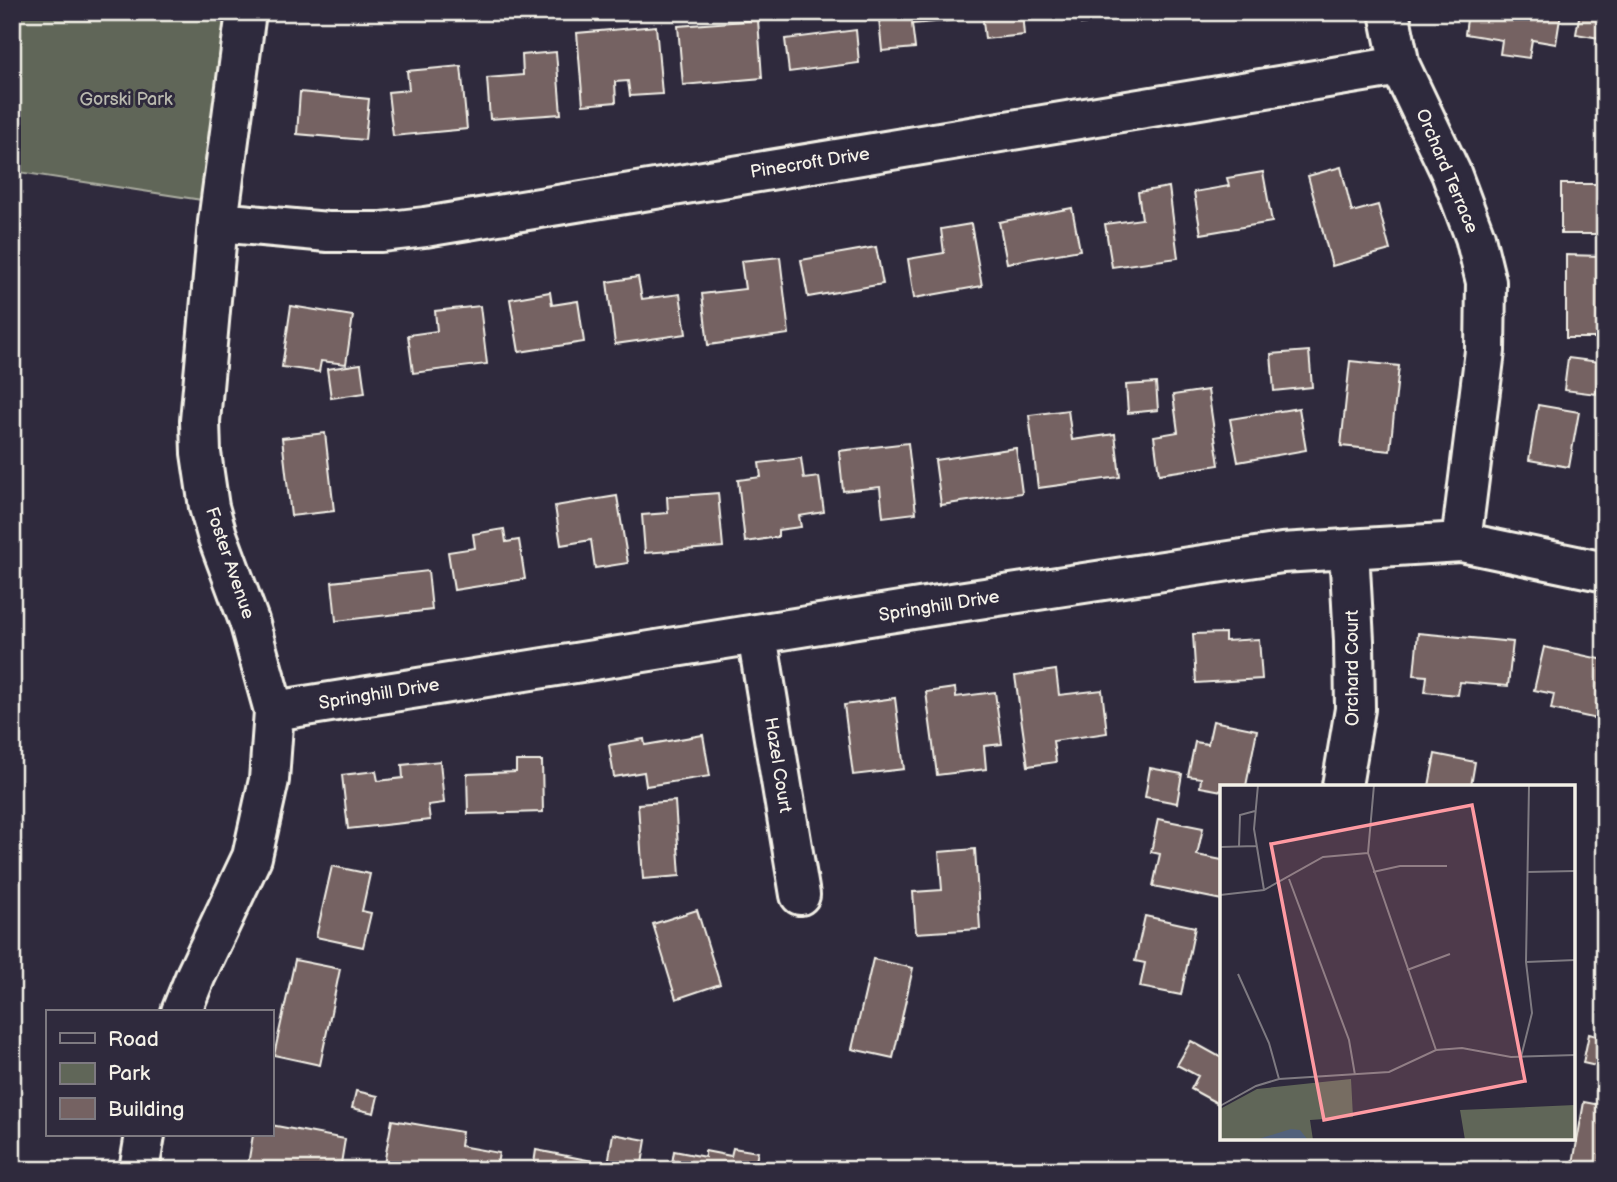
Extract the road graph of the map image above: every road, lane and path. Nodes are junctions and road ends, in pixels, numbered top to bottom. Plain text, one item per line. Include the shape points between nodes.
1 (246, 12) edge
2 (1389, 12) edge
3 (1400, 66) junction
4 (218, 222) junction
5 (1461, 542) junction
6 (1349, 549) junction
7 (1605, 572) edge
8 (757, 635) junction
9 (274, 711) junction
10 (1342, 785) edge
11 (800, 895) dead end
12 (182, 1010) edge
13 (145, 1136) edge
14 (139, 1170) edge

1 - 4 street, Foster Avenue
2 - 3 street, Orchard Terrace
3 - 4 street, Pinecroft Drive via 425,227 328,232
3 - 5 street, Orchard Terrace via 1451,173 1486,282 1485,351
4 - 9 street, Foster Avenue via 201,453 209,508 250,621
5 - 6 street, Springhill Drive
5 - 7 street, Springhill Drive
6 - 8 street, Springhill Drive via 1282,553
6 - 10 street, Orchard Court via 1355,709
8 - 9 street, Springhill Drive
8 - 11 street, Hazel Court
9 - 12 street, Foster Avenue via 269,780 252,857
13 - 14 street

